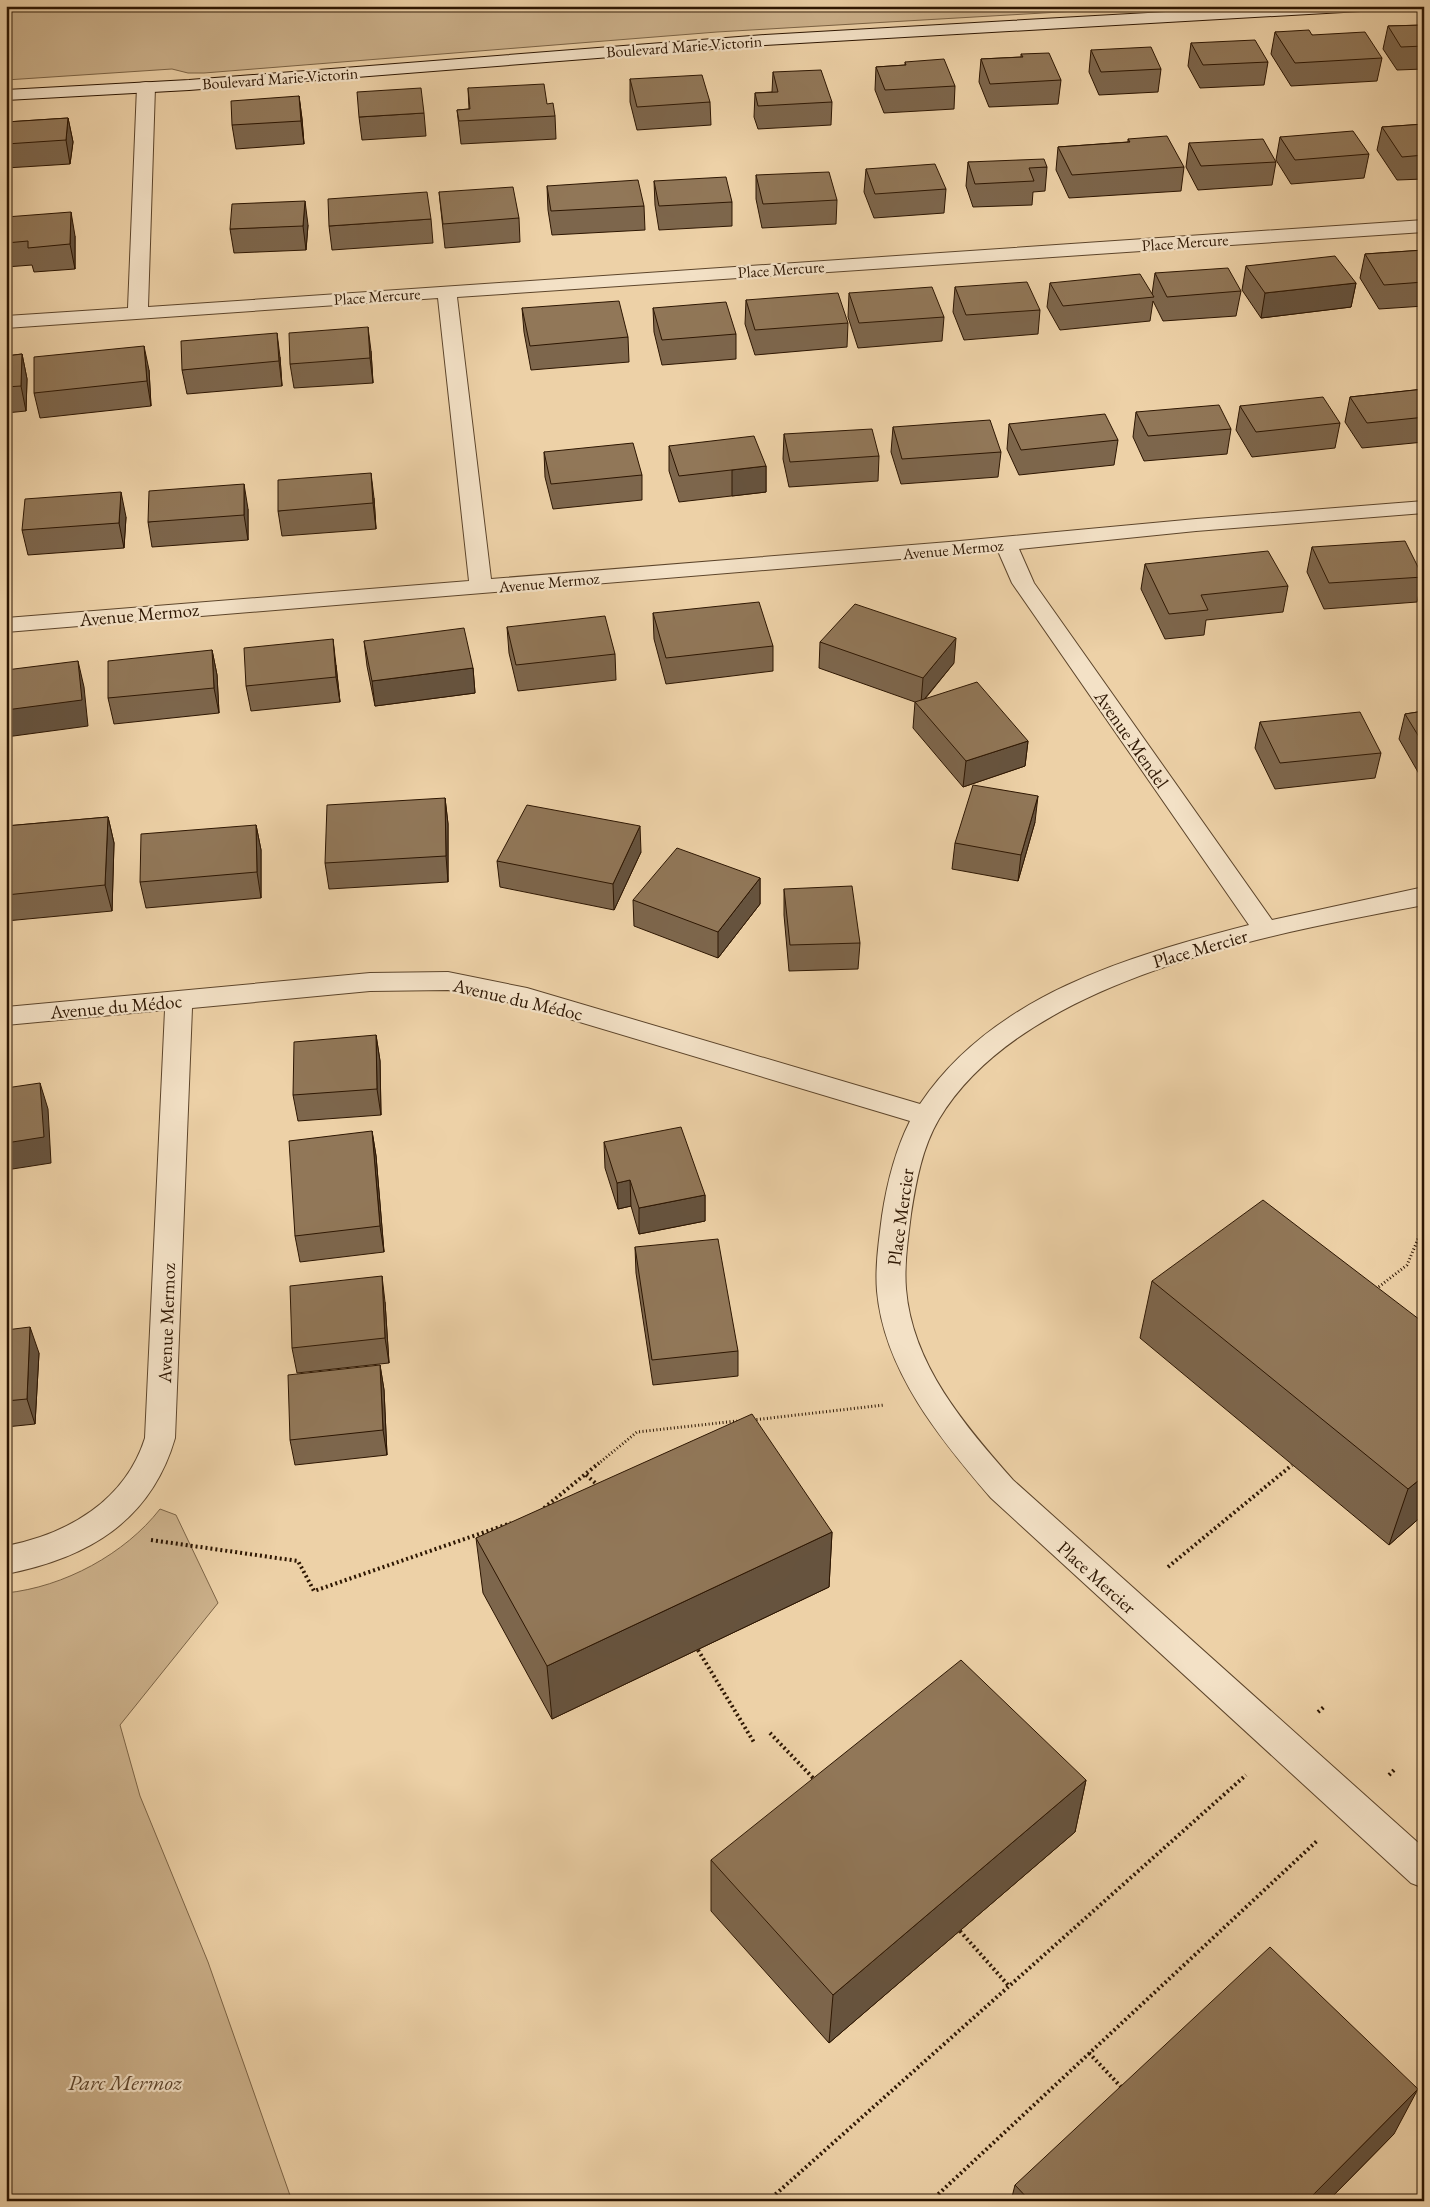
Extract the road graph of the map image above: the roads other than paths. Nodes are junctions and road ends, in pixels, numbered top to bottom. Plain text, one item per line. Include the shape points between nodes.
1 (1362, 6) edge
2 (146, 87) junction
3 (6, 95) edge
4 (1424, 226) edge
5 (447, 291) junction
6 (138, 312) junction
7 (6, 322) edge
8 (1424, 507) edge
9 (1006, 544) junction
10 (482, 587) junction
11 (6, 625) edge
12 (1424, 896) edge
13 (1265, 929) junction
14 (179, 1000) junction
15 (6, 1016) edge
16 (926, 1116) junction
17 (6, 1560) edge
18 (1424, 1871) edge

1 - 2 street, Boulevard Marie-Victorin via 765,40
2 - 3 street, Boulevard Marie-Victorin
2 - 6 street
4 - 5 street, Place Mercure
5 - 6 street, Place Mercure
5 - 10 street, Avenue Mermoz
6 - 7 street, Place Mercure
8 - 9 street, Avenue Mermoz
9 - 10 street, Avenue Mermoz
9 - 13 street, Avenue Mendel via 1023,583
10 - 11 street, Avenue Mermoz
12 - 13 street, Place Mercier
13 - 16 street, Place Mercier via 1122,972 1089,984 1047,1006 981,1053
14 - 15 street, Avenue du Médoc
14 - 16 street, Avenue du Médoc via 370,982 448,981 527,997
14 - 17 street, Avenue Mermoz via 160,1438 149,1468 129,1497 99,1524 38,1553
16 - 18 street, Place Mercier via 910,1152 900,1190 893,1247 892,1300 907,1353 931,1400 966,1448 1002,1489

